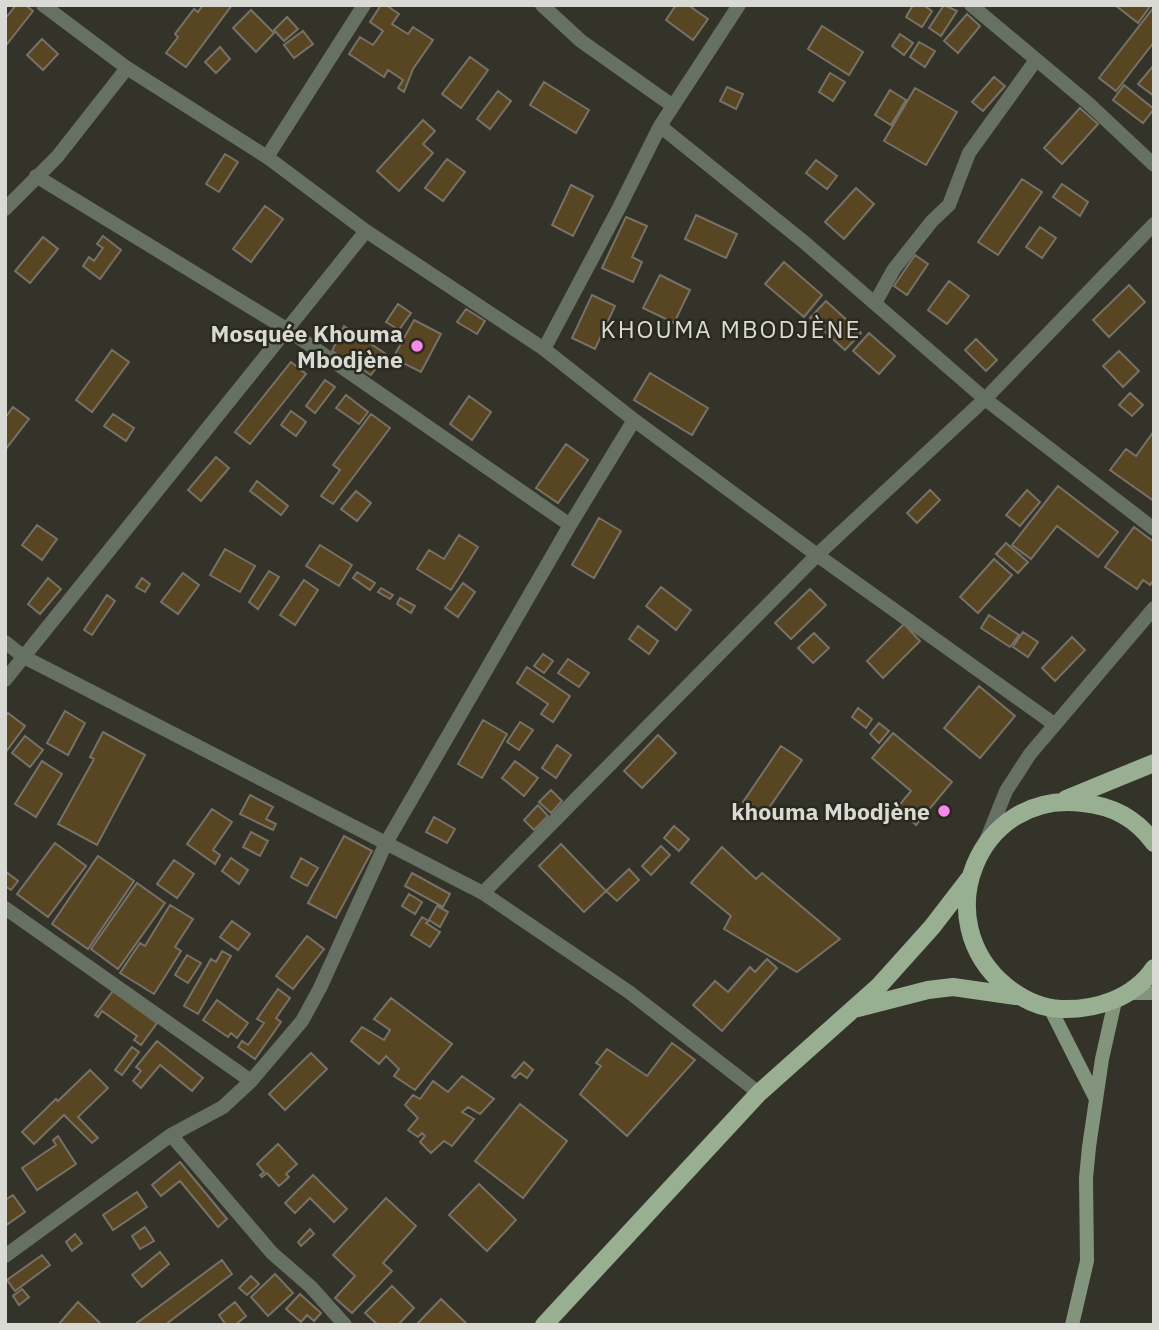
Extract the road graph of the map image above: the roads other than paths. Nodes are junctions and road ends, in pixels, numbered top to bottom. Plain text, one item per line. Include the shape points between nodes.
1 (43, 5) edge
2 (364, 5) edge
3 (542, 5) edge
4 (739, 5) edge
5 (971, 5) edge
6 (1036, 60) junction
7 (127, 68) junction
8 (673, 106) junction
9 (660, 126) junction
10 (267, 158) junction
11 (1154, 165) edge
12 (36, 176) junction
13 (5, 209) edge
14 (1154, 224) edge
15 (366, 231) junction
16 (875, 303) junction
17 (288, 330) junction
18 (544, 349) junction
19 (985, 399) junction
20 (634, 420) junction
21 (570, 524) junction
22 (1154, 529) edge
23 (817, 555) junction
24 (1154, 608) edge
25 (5, 642) edge
26 (24, 657) junction
27 (5, 680) edge
28 (1054, 724) junction
29 (1154, 763) edge
30 (1063, 800) junction
31 (386, 843) junction
32 (1154, 844) edge
33 (985, 846) junction
34 (969, 879) junction
35 (482, 893) junction
36 (5, 908) edge
37 (1154, 968) edge
38 (1154, 993) edge
39 (1019, 997) junction
40 (1122, 997) junction
41 (1050, 1008) junction
42 (855, 1009) junction
43 (251, 1081) junction
44 (759, 1093) junction
45 (1096, 1099) junction
46 (171, 1135) junction
47 (5, 1256) edge
48 (345, 1325) edge
49 (544, 1325) edge
50 (1072, 1325) edge

1 - 7 street
2 - 10 street
3 - 8 street via 581,41
4 - 8 street
5 - 6 street
6 - 11 street
6 - 16 street via 969,153 949,205 894,269
7 - 10 street
7 - 12 street via 57,157
8 - 9 street
9 - 16 street
9 - 18 street
10 - 15 street
12 - 13 street
12 - 17 street
14 - 19 street
15 - 17 street
15 - 18 street
16 - 19 street
17 - 21 street
17 - 26 street
18 - 20 street
19 - 22 street
19 - 23 street
20 - 21 street
20 - 23 street
21 - 31 street
23 - 28 street
23 - 35 street
24 - 28 street
25 - 26 street
26 - 27 street
26 - 31 street
28 - 33 street via 1006,791
29 - 30 main road
30 - 32 main road via 1106,805 1143,828
30 - 33 main road via 1024,812 1006,823
31 - 35 street
31 - 43 street via 302,1021
33 - 34 main road
34 - 39 main road via 966,914 974,946 992,975
34 - 42 main road via 906,957
35 - 44 street via 629,992
36 - 43 street
37 - 40 main road
38 - 40 street
39 - 41 main road
39 - 42 main road via 953,988
40 - 41 main road via 1083,1010
40 - 45 street
41 - 45 street
42 - 44 main road
43 - 46 street via 223,1107
44 - 49 main road
45 - 50 street via 1086,1178 1087,1261
46 - 47 street
46 - 48 street via 272,1253

